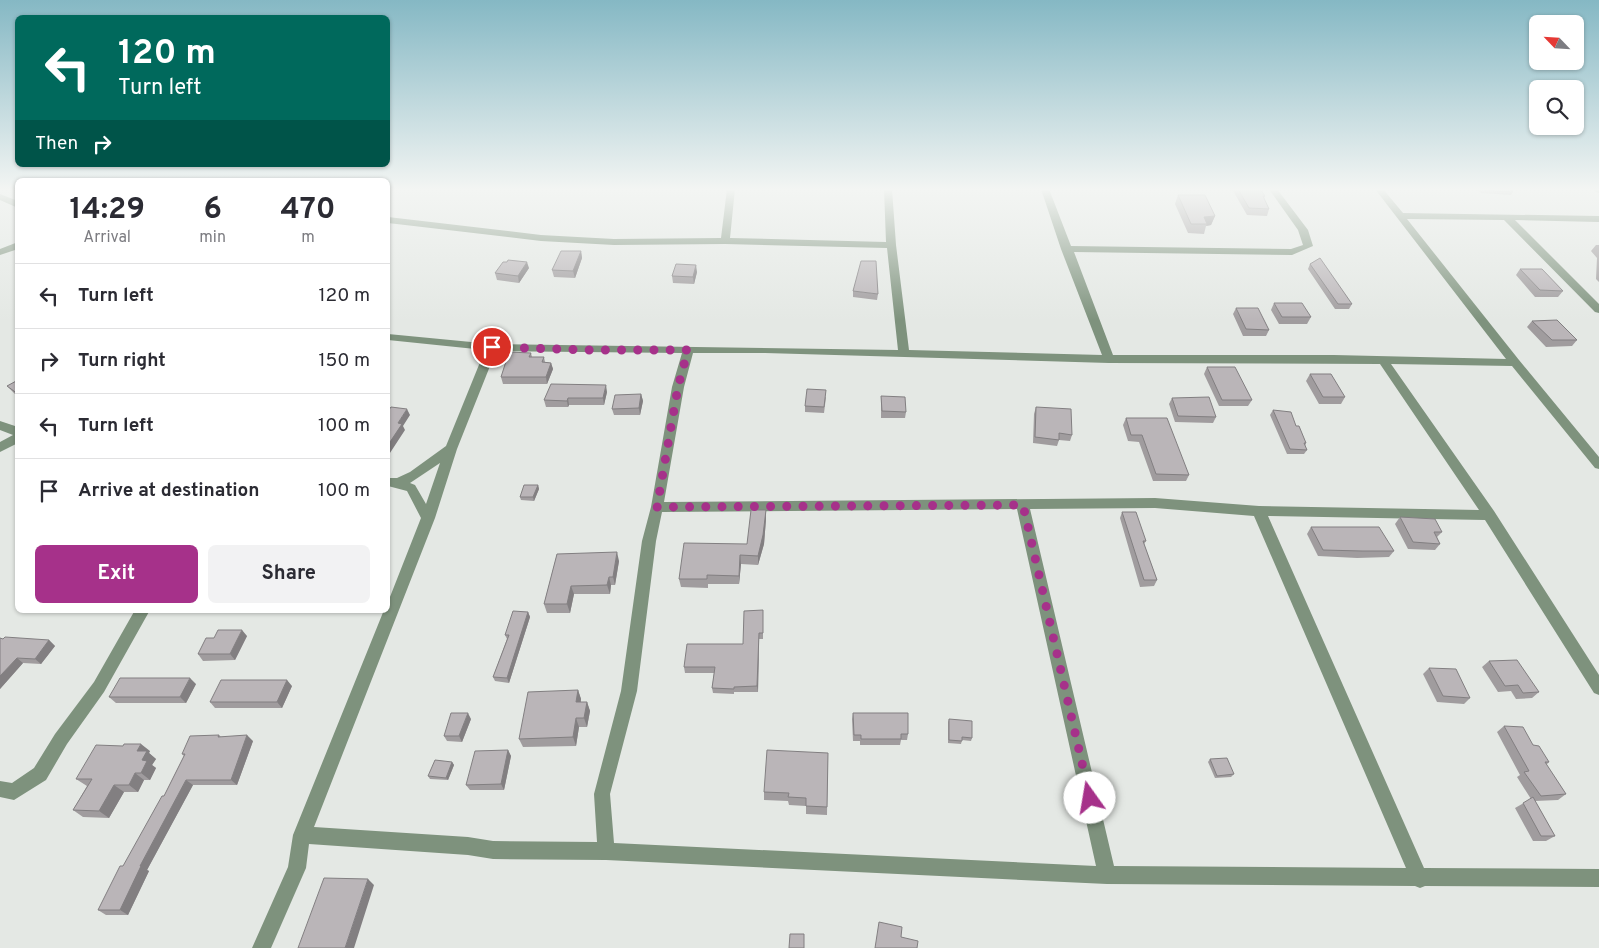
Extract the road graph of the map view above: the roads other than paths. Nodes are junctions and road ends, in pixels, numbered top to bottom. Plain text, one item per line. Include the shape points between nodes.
1 (506, 233) edge
2 (726, 233) edge
3 (890, 233) edge
4 (1060, 233) edge
5 (1304, 233) edge
6 (1415, 233) edge
7 (1522, 233) edge
8 (725, 241) junction
9 (891, 245) junction
10 (15, 246) edge
11 (1066, 249) junction
12 (0, 252) edge
13 (1599, 310) edge
14 (390, 337) edge
15 (492, 347) junction
16 (688, 350) junction
17 (904, 354) junction
18 (1109, 360) junction
19 (1383, 360) junction
20 (1515, 362) junction
21 (0, 425) edge
22 (15, 431) edge
23 (15, 440) edge
24 (0, 448) edge
25 (451, 449) junction
26 (1599, 465) edge
27 (393, 483) edge
28 (1023, 505) junction
29 (657, 507) junction
30 (1258, 511) junction
31 (1489, 514) junction
32 (428, 518) junction
33 (141, 613) edge
34 (1599, 688) edge
35 (0, 789) edge
36 (302, 835) junction
37 (606, 850) junction
38 (1107, 876) junction
39 (1420, 878) junction
40 (1599, 878) edge
41 (261, 948) edge

1 - 8 street via 614,242
2 - 8 street
3 - 9 street
4 - 11 street
5 - 11 street via 1308,246 1292,252
6 - 20 street
7 - 13 street
8 - 9 street
9 - 17 street
10 - 12 street
11 - 18 street
14 - 15 street
15 - 16 street
15 - 25 street
16 - 17 street
16 - 29 street via 678,387
17 - 18 street
18 - 19 street
19 - 20 street
19 - 31 street
20 - 26 street
21 - 22 street
23 - 24 street
25 - 27 street via 414,475
25 - 32 street
27 - 32 street via 411,488
28 - 29 street
28 - 30 street via 1155,503
28 - 38 street
29 - 37 street via 638,610 629,691 602,794
30 - 31 street
30 - 39 street
31 - 34 street
32 - 36 street
33 - 35 street via 99,687 40,774 14,792
36 - 37 street via 493,850
36 - 41 street via 297,868
37 - 38 street
38 - 39 street
39 - 40 street

